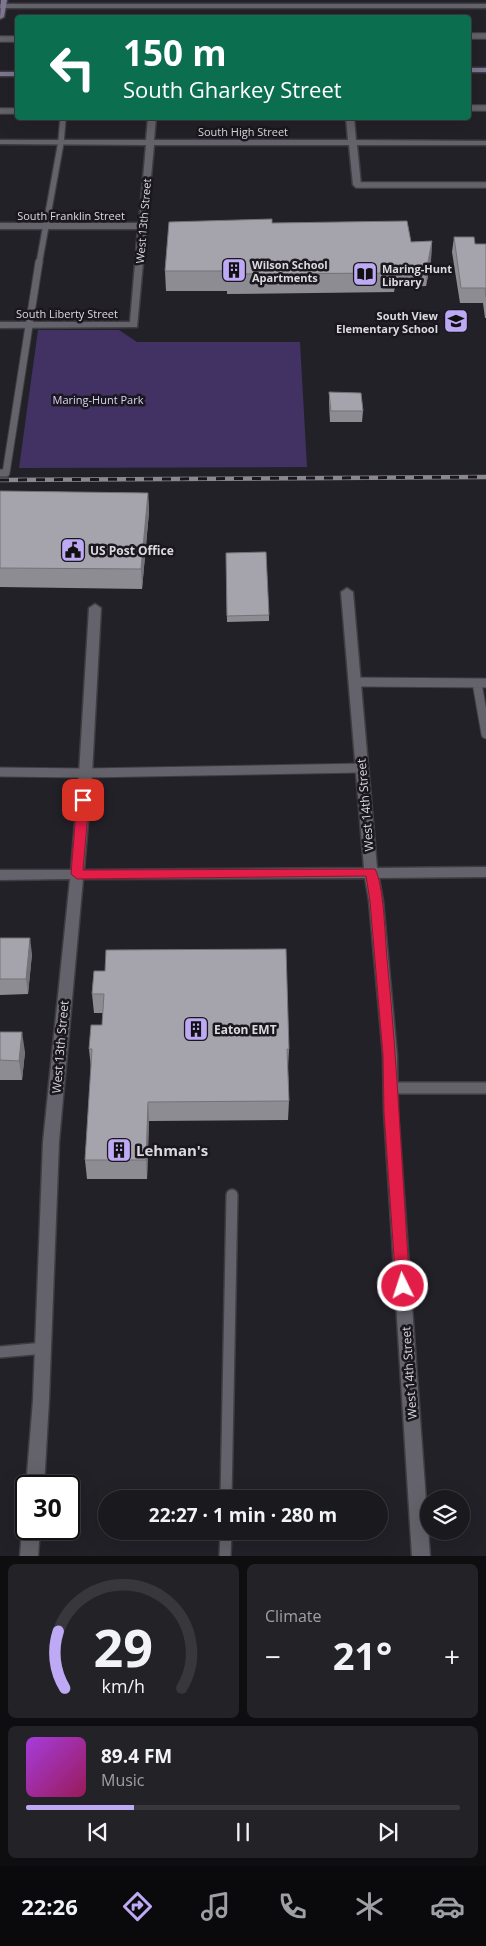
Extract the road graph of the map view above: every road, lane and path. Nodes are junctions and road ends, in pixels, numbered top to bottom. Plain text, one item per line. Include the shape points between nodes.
1 (85, 3) edge
2 (343, 3) edge
3 (3, 4) edge
4 (161, 6) edge
5 (486, 6) edge
6 (0, 17) edge
7 (471, 36) edge
8 (486, 36) edge
9 (15, 39) edge
10 (0, 40) edge
11 (471, 70) edge
12 (486, 70) edge
13 (0, 74) edge
14 (15, 74) edge
15 (471, 108) edge
16 (486, 108) edge
17 (0, 111) edge
18 (15, 111) edge
19 (63, 120) edge
20 (152, 120) edge
21 (350, 120) edge
22 (0, 142) edge
23 (61, 142) junction
24 (149, 142) junction
25 (352, 142) junction
26 (486, 143) edge
27 (486, 185) edge
28 (357, 186) joint
29 (0, 226) edge
30 (45, 226) junction
31 (143, 226) junction
32 (0, 324) edge
33 (27, 325) junction
34 (134, 325) joint
35 (0, 473) edge
36 (347, 592) dead end
37 (95, 608) dead end
38 (356, 682) junction
39 (481, 683) edge
40 (486, 734) edge
41 (362, 768) junction
42 (0, 772) edge
43 (85, 773) junction
44 (371, 872) junction
45 (486, 872) edge
46 (77, 874) junction
47 (0, 875) edge
48 (392, 1088) junction
49 (486, 1088) edge
50 (232, 1195) dead end
51 (44, 1348) junction
52 (0, 1352) edge
53 (36, 1475) edge
54 (226, 1490) edge
55 (30, 1540) edge
56 (226, 1540) edge
57 (29, 1556) edge
58 (225, 1556) edge
59 (421, 1556) edge

1 - 3 street
1 - 4 street
2 - 4 street
2 - 5 street
3 - 6 main road
7 - 8 lane
9 - 10 lane
11 - 12 main road
13 - 14 main road
15 - 16 lane
17 - 18 lane
19 - 23 lane
20 - 24 street, West 13th Street
21 - 25 street
22 - 23 street, South High Street
23 - 24 street, South High Street
23 - 30 lane
24 - 25 street, South High Street
24 - 31 street, West 13th Street
25 - 26 street, South High Street
25 - 28 street
27 - 28 lane
29 - 30 street, South Franklin Street
30 - 31 street, South Franklin Street
30 - 33 lane
31 - 34 street, West 13th Street
32 - 33 street, South Liberty Street
33 - 34 street, South Liberty Street
33 - 35 lane via 6,473
36 - 38 street, West 14th Street
37 - 43 street, West 13th Street
38 - 39 lane
38 - 41 street, West 14th Street
39 - 40 lane
41 - 43 lane
41 - 44 street, West 14th Street
42 - 43 lane
43 - 46 street, West 13th Street
44 - 45 street
44 - 46 street
44 - 48 street, West 14th Street
46 - 47 street
46 - 51 street, West 13th Street via 51,1140 44,1265
48 - 49 lane
48 - 59 street, West 14th Street
50 - 54 lane
51 - 52 lane
51 - 53 street, West 13th Street
55 - 57 street
56 - 58 lane

